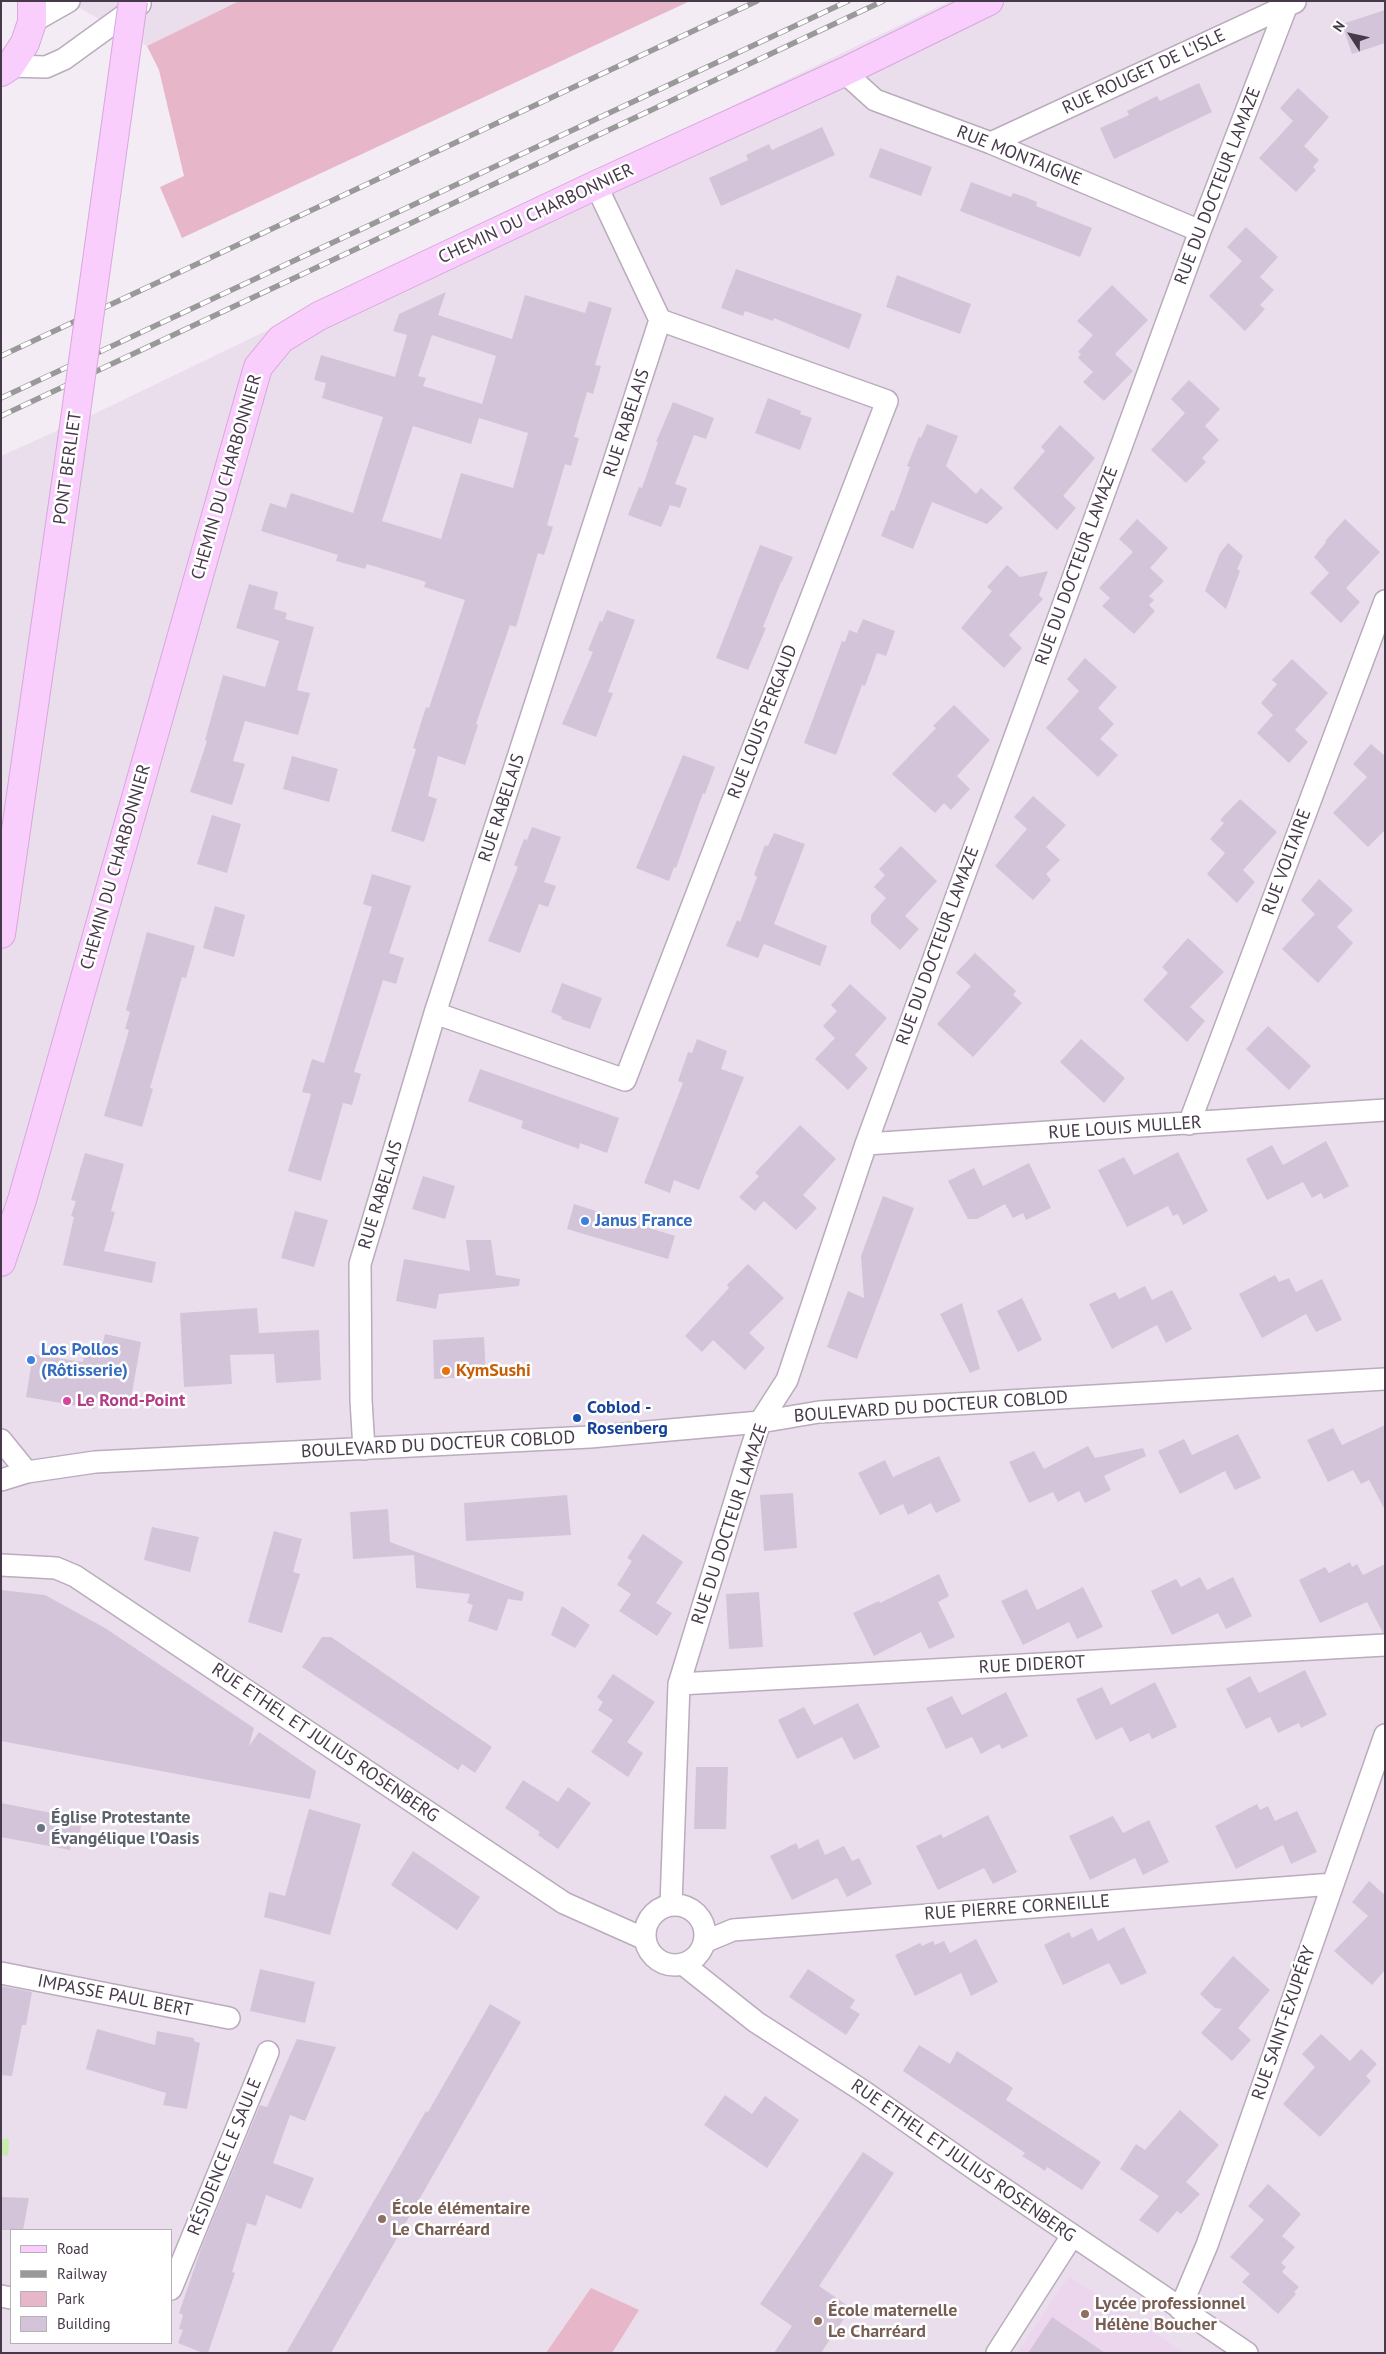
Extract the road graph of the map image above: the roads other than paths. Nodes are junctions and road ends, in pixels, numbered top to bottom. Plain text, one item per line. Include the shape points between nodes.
1 (68, 1) edge
2 (133, 1) edge
3 (145, 1) edge
4 (989, 1) edge
5 (1292, 3) edge
6 (32, 11) edge
7 (6, 69) edge
8 (844, 72) junction
9 (991, 143) junction
10 (596, 185) junction
11 (1200, 231) junction
12 (660, 320) junction
13 (1385, 601) edge
14 (1, 934) edge
15 (435, 1013) junction
16 (1385, 1110) edge
17 (1189, 1124) junction
18 (866, 1144) junction
19 (1, 1262) edge
20 (1385, 1379) edge
21 (760, 1422) junction
22 (1, 1440) edge
23 (364, 1450) junction
24 (27, 1472) junction
25 (1, 1480) edge
26 (1, 1565) edge
27 (1385, 1645) edge
28 (679, 1684) junction
29 (1385, 1735) edge
30 (1333, 1884) junction
31 (671, 1905) junction
32 (645, 1939) junction
33 (704, 1942) junction
34 (683, 1964) junction
35 (1, 1973) edge
36 (229, 2018) dead end
37 (268, 2052) dead end
38 (1072, 2236) junction
39 (172, 2287) edge
40 (1180, 2309) junction
41 (997, 2353) edge
42 (1247, 2353) edge

1 - 6 street
2 - 14 street, PONT BERLIET, bridge
3 - 7 street via 64,59 46,67
4 - 8 street, CHEMIN DU CHARBONNIER
5 - 9 street, RUE ROUGET DE L'ISLE
5 - 11 street, RUE DU DOCTEUR LAMAZE
6 - 7 street via 25,43
8 - 9 street, RUE MONTAIGNE via 875,100
8 - 10 street, CHEMIN DU CHARBONNIER
9 - 11 street, RUE MONTAIGNE
10 - 12 street
10 - 19 street, CHEMIN DU CHARBONNIER via 319,316 281,339 258,367 22,1200
11 - 18 street, RUE DU DOCTEUR LAMAZE
12 - 15 street, RUE RABELAIS
12 - 15 street, RUE LOUIS PERGAUD via 887,401 625,1080
13 - 17 street, RUE VOLTAIRE
15 - 23 street, RUE RABELAIS via 360,1264
16 - 17 street, RUE LOUIS MULLER
17 - 18 street, RUE LOUIS MULLER
18 - 21 street, RUE DU DOCTEUR LAMAZE via 787,1380
20 - 21 street, BOULEVARD DU DOCTEUR COBLOD via 819,1412
21 - 23 street, BOULEVARD DU DOCTEUR COBLOD via 590,1437
21 - 28 street, RUE DU DOCTEUR LAMAZE
22 - 24 street
23 - 24 street, BOULEVARD DU DOCTEUR COBLOD via 95,1462
24 - 25 street, BOULEVARD DU DOCTEUR COBLOD
26 - 32 street, RUE ETHEL ET JULIUS ROSENBERG via 56,1568 75,1576 564,1903
27 - 28 street, RUE DIDEROT
28 - 31 street, RUE DU DOCTEUR LAMAZE
29 - 30 street, RUE SAINT-EXUPÉRY
30 - 33 street, RUE PIERRE CORNEILLE via 733,1930
30 - 40 street, RUE SAINT-EXUPÉRY via 1207,2245
31 - 32 street via 658,1910 649,1919
31 - 33 street via 686,1907 697,1915 704,1928
32 - 34 street, RUE ETHEL ET JULIUS ROSENBERG via 648,1949 663,1963
33 - 34 street via 696,1956
34 - 38 street, RUE ETHEL ET JULIUS ROSENBERG via 756,2022 863,2091
35 - 36 street, IMPASSE PAUL BERT
37 - 39 street, RÉSIDENCE LE SAULE
38 - 40 street, RUE ETHEL ET JULIUS ROSENBERG
38 - 41 street
40 - 42 street, RUE ETHEL ET JULIUS ROSENBERG

